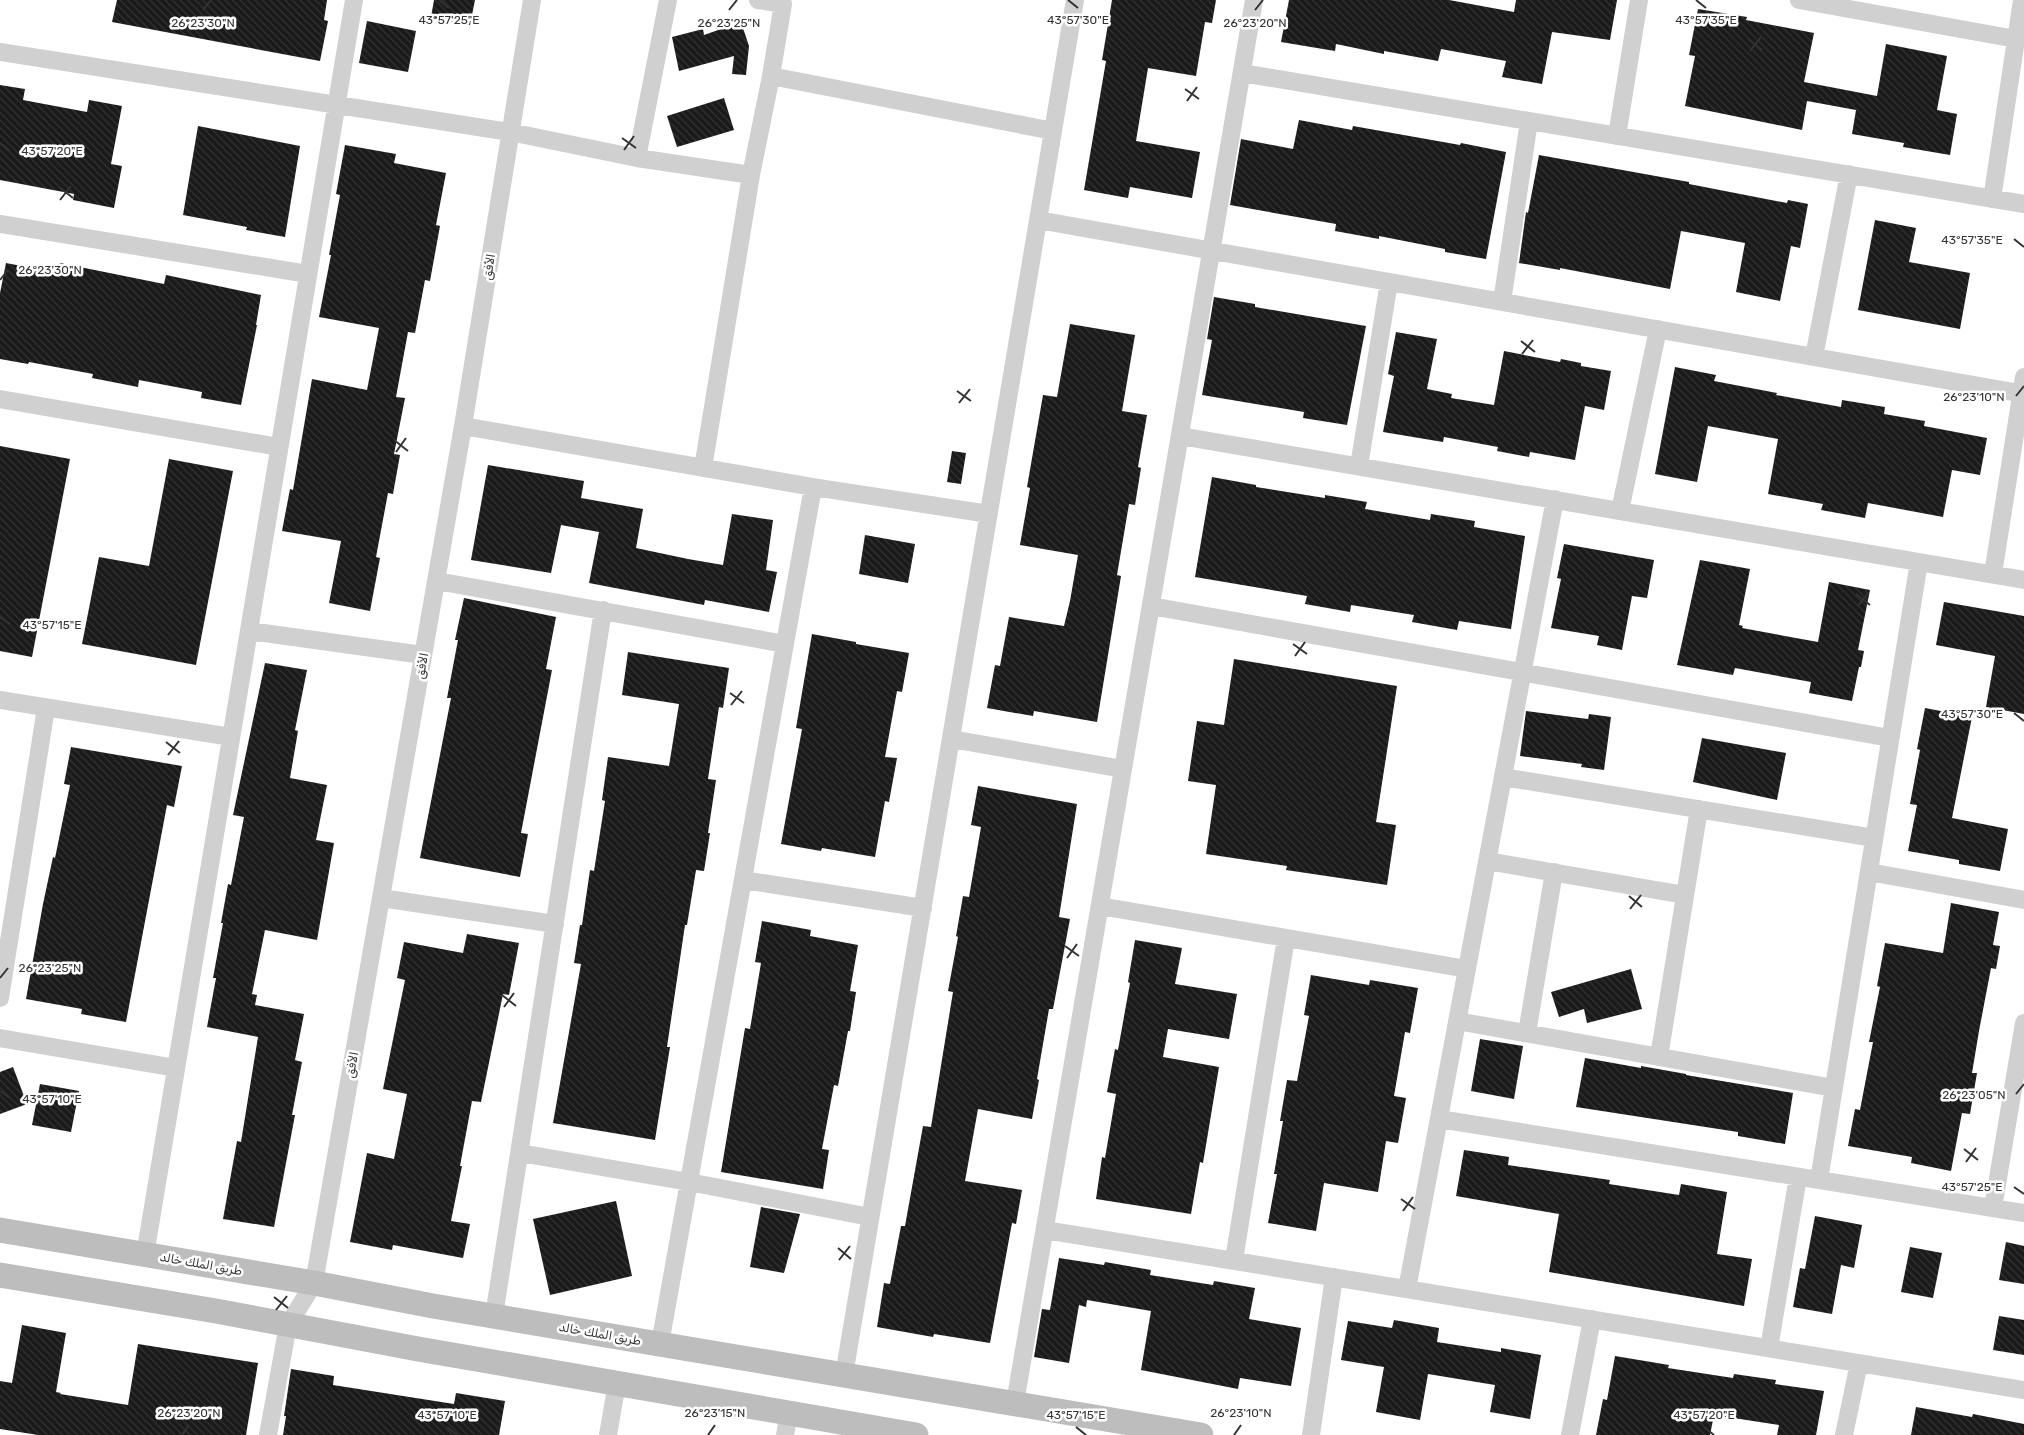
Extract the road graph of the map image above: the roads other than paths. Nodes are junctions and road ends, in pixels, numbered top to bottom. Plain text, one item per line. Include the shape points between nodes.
1 (354, 0) edge
2 (532, 0) edge
3 (668, 0) edge
4 (758, 0) edge
5 (1075, 0) edge
6 (1254, 0) edge
7 (1639, 0) edge
8 (1799, 0) edge
9 (2022, 0) edge
10 (2016, 39) junction
11 (0, 52) edge
12 (1242, 74) junction
13 (771, 76) junction
14 (337, 104) junction
15 (1529, 121) junction
16 (1053, 131) junction
17 (510, 132) junction
18 (1617, 136) junction
19 (637, 158) junction
20 (1849, 174) junction
21 (751, 175) junction
22 (1992, 198) junction
23 (2024, 204) edge
24 (1038, 220) junction
25 (0, 224) edge
26 (1211, 251) junction
27 (308, 274) junction
28 (1389, 282) junction
29 (1502, 302) junction
30 (1658, 330) junction
31 (1814, 357) junction
32 (2023, 388) edge
33 (0, 399) edge
34 (463, 426) junction
35 (1180, 436) junction
36 (279, 447) junction
37 (1360, 466) junction
38 (703, 468) junction
39 (813, 487) junction
40 (1555, 499) junction
41 (1620, 511) junction
42 (988, 514) junction
43 (1919, 562) junction
44 (1993, 574) junction
45 (437, 580) junction
46 (2024, 580) edge
47 (1151, 606) junction
48 (603, 610) junction
49 (249, 631) junction
50 (785, 644) junction
51 (424, 656) junction
52 (1522, 673) junction
53 (0, 700) edge
54 (46, 708) junction
55 (231, 737) junction
56 (1890, 738) junction
57 (951, 739) junction
58 (1123, 769) junction
59 (1503, 777) junction
60 (1699, 809) junction
61 (1874, 838) junction
62 (1487, 861) junction
63 (1554, 872) junction
64 (1869, 872) junction
65 (743, 880) junction
66 (1685, 895) junction
67 (381, 898) junction
68 (2024, 900) edge
69 (1100, 906) junction
70 (923, 908) junction
71 (555, 924) junction
72 (1286, 938) junction
73 (1467, 969) junction
74 (0, 998) edge
75 (1457, 1021) junction
76 (2024, 1023) edge
77 (1527, 1033) junction
78 (0, 1038) edge
79 (1659, 1057) junction
80 (176, 1068) junction
81 (1834, 1088) junction
82 (1439, 1119) junction
83 (520, 1153) junction
84 (1798, 1177) junction
85 (1819, 1180) junction
86 (689, 1182) junction
87 (1993, 1208) junction
88 (2024, 1213) edge
89 (870, 1217) junction
90 (0, 1230) edge
91 (1044, 1230) junction
92 (145, 1255) junction
93 (1234, 1260) junction
94 (0, 1275) edge
95 (1334, 1277) junction
96 (314, 1283) junction
97 (1407, 1289) junction
98 (494, 1316) junction
99 (1592, 1319) junction
100 (288, 1324) junction
101 (660, 1344) junction
102 (1769, 1348) junction
103 (1859, 1363) junction
104 (844, 1374) junction
105 (617, 1383) junction
106 (2024, 1390) edge
107 (1015, 1403) junction
108 (787, 1424) edge
109 (268, 1435) edge
110 (608, 1435) edge
111 (916, 1435) edge
112 (1201, 1435) edge
113 (1311, 1435) edge
114 (1570, 1435) edge
115 (1844, 1435) edge

1 - 14 street
2 - 17 street, الأفق
3 - 19 street
4 - 13 street via 783,4
5 - 16 street
6 - 12 street
7 - 18 street
8 - 10 street
9 - 10 street
10 - 22 street
11 - 14 street
12 - 15 street
12 - 26 street
13 - 16 street
13 - 21 street
14 - 17 street
14 - 27 street
15 - 18 street
15 - 29 street
16 - 24 street
17 - 19 street
17 - 34 street, الأفق
18 - 20 street
19 - 21 street
20 - 22 street
20 - 31 street
21 - 38 street
22 - 23 street
24 - 26 street
24 - 42 street
25 - 27 street
26 - 28 street
26 - 35 street
27 - 36 street
28 - 29 street
28 - 37 street
29 - 30 street
30 - 31 street
30 - 41 street
31 - 32 street
32 - 44 street
33 - 36 street
34 - 38 street
34 - 45 street, الأفق
35 - 37 street
35 - 47 street
36 - 49 street
37 - 40 street
38 - 39 street
39 - 42 street
39 - 50 street
40 - 41 street
40 - 52 street
41 - 43 street
42 - 57 street
43 - 44 street
43 - 56 street
44 - 46 street
45 - 48 street
45 - 51 street, الأفق
47 - 52 street
47 - 58 street
48 - 50 street
48 - 71 street
49 - 51 street
49 - 55 street
50 - 65 street
51 - 67 street, الأفق
52 - 56 street
52 - 59 street
53 - 54 street
54 - 55 street
54 - 74 street
55 - 80 street
56 - 61 street
57 - 58 street
57 - 70 street
58 - 69 street
59 - 60 street
59 - 62 street
60 - 61 street
60 - 66 street
61 - 64 street
62 - 63 street
62 - 73 street
63 - 66 street
63 - 77 street
64 - 68 street
64 - 81 street
65 - 70 street
65 - 86 street
66 - 79 street
67 - 71 street
67 - 96 street, الأفق
69 - 72 street
69 - 91 street
70 - 89 street
71 - 83 street
72 - 73 street
72 - 93 street
73 - 75 street
75 - 77 street
75 - 82 street
76 - 87 street
77 - 79 street
78 - 80 street
79 - 81 street
80 - 92 street
81 - 85 street
82 - 84 street
82 - 97 street
83 - 86 street
83 - 98 street
84 - 85 street
84 - 102 street
85 - 87 street
86 - 89 street
86 - 101 street
87 - 88 street
89 - 104 street
90 - 92 main road, طريق الملك خالد
91 - 93 street
91 - 107 street
92 - 96 main road, طريق الملك خالد
93 - 95 street
94 - 100 main road
95 - 97 street
95 - 113 street
96 - 98 main road, طريق الملك خالد
96 - 100 street, الأفق
97 - 99 street
98 - 101 main road, طريق الملك خالد
99 - 102 street
99 - 114 street
100 - 105 main road
100 - 109 street
101 - 104 main road, طريق الملك خالد
102 - 103 street
103 - 106 street
103 - 115 street
104 - 107 main road, طريق الملك خالد
105 - 108 main road
105 - 110 street
107 - 112 main road, طريق الملك خالد
108 - 111 main road

